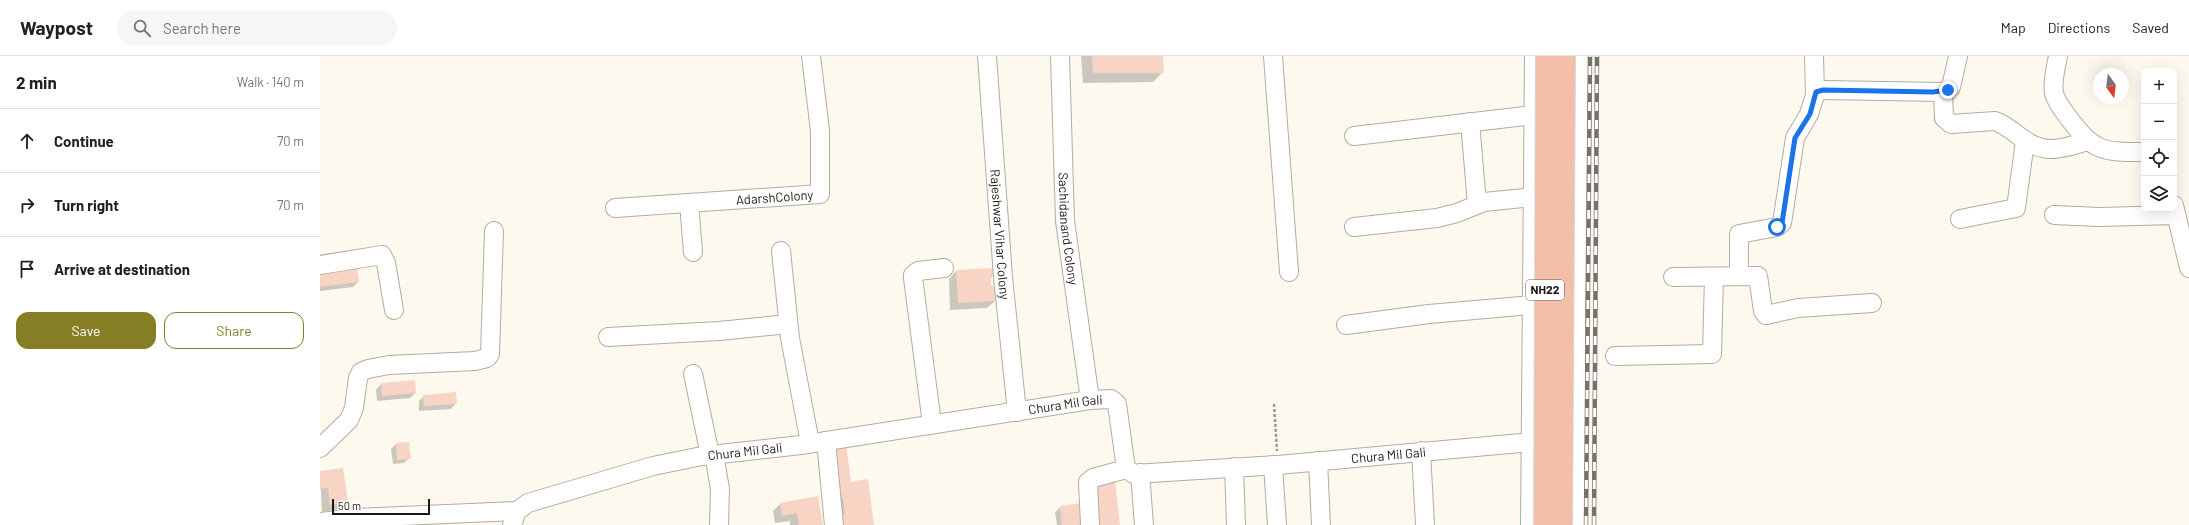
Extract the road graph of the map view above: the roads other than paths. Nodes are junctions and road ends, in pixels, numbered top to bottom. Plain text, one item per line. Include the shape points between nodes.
1 (811, 56) edge
2 (987, 56) edge
3 (1060, 56) edge
4 (1273, 56) edge
5 (1534, 56) edge
6 (1547, 56) edge
7 (1564, 56) edge
8 (1579, 56) edge
9 (1814, 56) edge
10 (1958, 56) edge
11 (2058, 56) edge
12 (1943, 92) junction
13 (1815, 94) junction
14 (1534, 115) junction
15 (1470, 122) junction
16 (1354, 136) dead end
17 (2025, 141) junction
18 (2086, 141) junction
19 (2141, 152) edge
20 (1533, 197) junction
21 (689, 203) junction
22 (1477, 204) junction
23 (615, 208) dead end
24 (2153, 212) edge
25 (2175, 212) edge
26 (2054, 215) dead end
27 (1960, 219) dead end
28 (1354, 227) dead end
29 (494, 231) dead end
30 (781, 251) dead end
31 (693, 252) dead end
32 (320, 265) edge
33 (944, 268) dead end
34 (2189, 268) edge
35 (1289, 272) dead end
36 (1739, 276) junction
37 (1714, 277) junction
38 (1673, 278) dead end
39 (1872, 303) dead end
40 (1532, 305) junction
41 (394, 310) dead end
42 (788, 324) junction
43 (1346, 324) dead end
44 (608, 337) dead end
45 (1616, 356) dead end
46 (693, 374) dead end
47 (1090, 400) junction
48 (1532, 400) junction
49 (1576, 401) junction
50 (1017, 412) junction
51 (932, 424) junction
52 (818, 442) junction
53 (1531, 442) junction
54 (320, 448) edge
55 (1421, 451) junction
56 (712, 455) junction
57 (1318, 461) junction
58 (1276, 465) junction
59 (1234, 468) junction
60 (1133, 471) junction
61 (524, 509) edge
62 (320, 522) edge
63 (720, 525) edge
64 (834, 525) edge
65 (1090, 525) edge
66 (1144, 525) edge
67 (1236, 525) edge
68 (1277, 525) edge
69 (1321, 525) edge
70 (1425, 525) edge
71 (1530, 525) edge
72 (1545, 525) edge
73 (1561, 525) edge
74 (1576, 525) edge

1 - 21 street, AdarshColony via 820,131 820,194
2 - 50 street, Rajeshwar Vihar Colony via 1003,277
3 - 47 street, Sachidanand Colony via 1065,221
4 - 35 street
5 - 14 street
6 - 72 highway, NH22, bridge
7 - 73 highway, NH22, bridge
8 - 49 street
9 - 13 street
10 - 12 street via 1951,87
11 - 18 street via 2054,94
12 - 13 street via 1823,90
12 - 17 street via 1943,113 1946,122 1956,125 1995,121
13 - 36 street via 1810,114 1795,138 1782,223 1777,227 1739,234
14 - 15 street
14 - 20 street
15 - 16 street
15 - 22 street
17 - 18 street via 2039,149 2048,149
17 - 27 street via 2016,208
18 - 19 street via 2112,151
20 - 22 street
20 - 40 street
21 - 23 street, AdarshColony
21 - 31 street
22 - 28 street via 1447,217
24 - 26 street via 2099,217
25 - 34 street
29 - 54 street via 490,354 487,358 475,361 389,365 361,372 349,420
30 - 42 street
32 - 41 street via 382,255 386,263
33 - 51 street via 918,272 912,278
36 - 37 street
36 - 39 street via 1758,277 1762,311 1766,316 1802,307
37 - 38 street
37 - 45 street via 1712,354
40 - 43 street
40 - 48 street
42 - 44 street via 719,331
42 - 52 street
46 - 56 street
47 - 50 street, Chura Mil Gali
47 - 60 street, Chura Mil Gali via 1111,399 1117,404
48 - 49 street
48 - 53 street
49 - 74 street
50 - 51 street, Chura Mil Gali
51 - 52 street, Chura Mil Gali
52 - 56 street, Chura Mil Gali
52 - 64 street
53 - 55 street, Chura Mil Gali
53 - 71 street
55 - 57 street, Chura Mil Gali
55 - 70 street
56 - 61 street, Chura Mil Gali via 653,466 570,491
56 - 63 street via 720,489
57 - 58 street, Chura Mil Gali
57 - 69 street
58 - 59 street, Chura Mil Gali
58 - 68 street
59 - 60 street, Chura Mil Gali
59 - 67 street
60 - 65 street via 1093,478 1088,482
60 - 66 street
61 - 62 street, Chura Mil Gali

